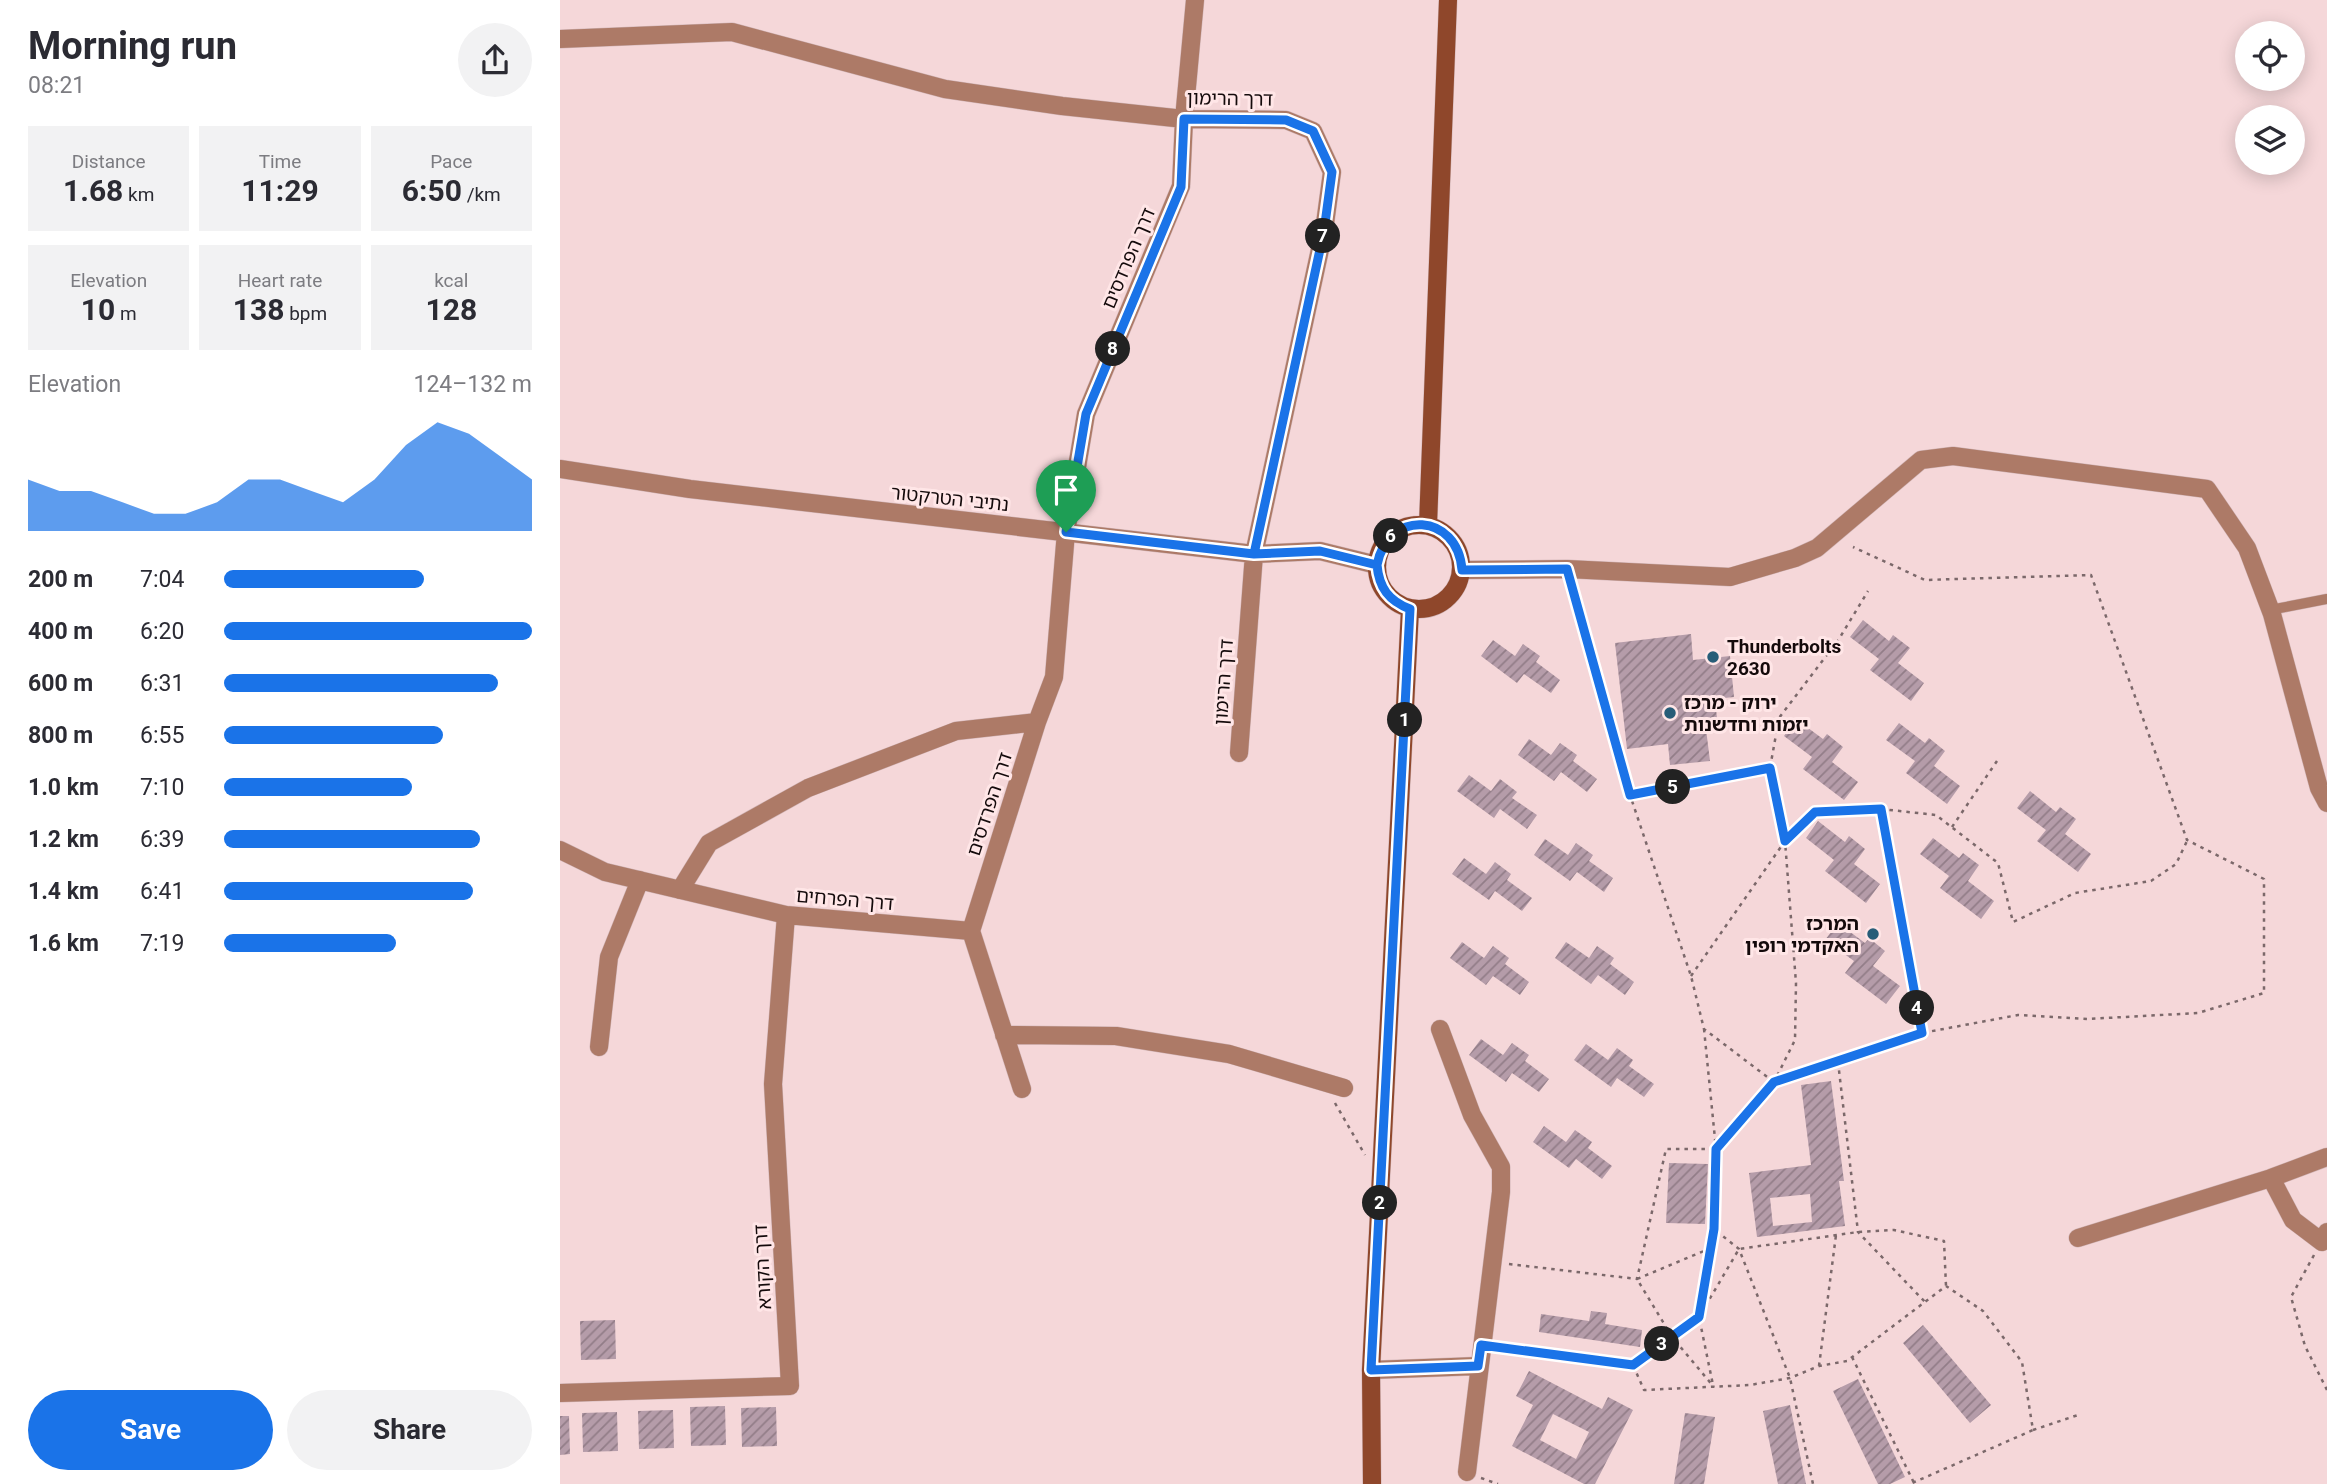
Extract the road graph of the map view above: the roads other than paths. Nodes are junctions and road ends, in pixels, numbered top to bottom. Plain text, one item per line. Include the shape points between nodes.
1 (1195, 0) edge
2 (1448, 0) edge
3 (560, 39) edge
4 (1184, 119) junction
5 (560, 469) edge
6 (1428, 525) junction
7 (1066, 532) junction
8 (1254, 554) junction
9 (1377, 565) junction
10 (1567, 569) junction
11 (1462, 570) junction
12 (2327, 599) edge
13 (1576, 600) road end
14 (1410, 609) junction
15 (2270, 610) junction
16 (1037, 722) junction
17 (1239, 753) dead end
18 (2327, 803) edge
19 (560, 850) edge
20 (640, 880) junction
21 (680, 890) junction
22 (786, 915) junction
23 (971, 931) junction
24 (1440, 1029) dead end
25 (1004, 1035) junction
26 (599, 1047) dead end
27 (1343, 1088) dead end
28 (1022, 1089) dead end
29 (2326, 1156) edge
30 (2271, 1178) junction
31 (2324, 1237) edge
32 (2077, 1238) dead end
33 (1478, 1366) junction
34 (1371, 1370) junction
35 (560, 1393) edge
36 (1467, 1472) dead end
37 (1372, 1484) edge

1 - 4 street, דרך הפרדסים
2 - 6 main road
3 - 4 street, דרך הרימון via 732,32 945,89
4 - 7 street, דרך הפרדסים via 1181,187 1086,414
4 - 8 street, דרך הרימון via 1286,120 1313,131 1332,172 1324,231
5 - 7 street, נתיבי הטרקטור via 690,489
6 - 9 main road via 1416,524 1394,533 1379,553
6 - 11 main road via 1449,537
7 - 8 street, נתיבי הטרקטור
7 - 16 street, דרך הפרדסים via 1054,677
8 - 9 street, נתיבי הטרקטור via 1320,551
8 - 17 street, דרך הרימון
9 - 14 main road via 1382,588
10 - 11 street
10 - 13 lane
10 - 15 street via 1730,577 1795,558 1816,548 1921,460 1953,456 2207,489 2247,548
11 - 14 main road via 1458,584 1439,605
12 - 15 lane
14 - 34 main road
15 - 18 street
16 - 21 street via 956,732 808,788 709,843
16 - 23 street, דרך הפרדסים
19 - 20 street, דרך הפרחים via 606,872
20 - 21 street, דרך הפרחים
20 - 26 street via 609,957
21 - 22 street, דרך הפרחים
22 - 23 street, דרך הפרחים
22 - 35 street, דרך הקורא via 773,1084 790,1386
23 - 25 street
24 - 33 street via 1472,1115 1501,1167
25 - 27 street via 1116,1036 1229,1054
25 - 28 street
29 - 30 street
30 - 31 street via 2293,1220
30 - 32 street
33 - 34 street
33 - 36 street
34 - 37 main road

